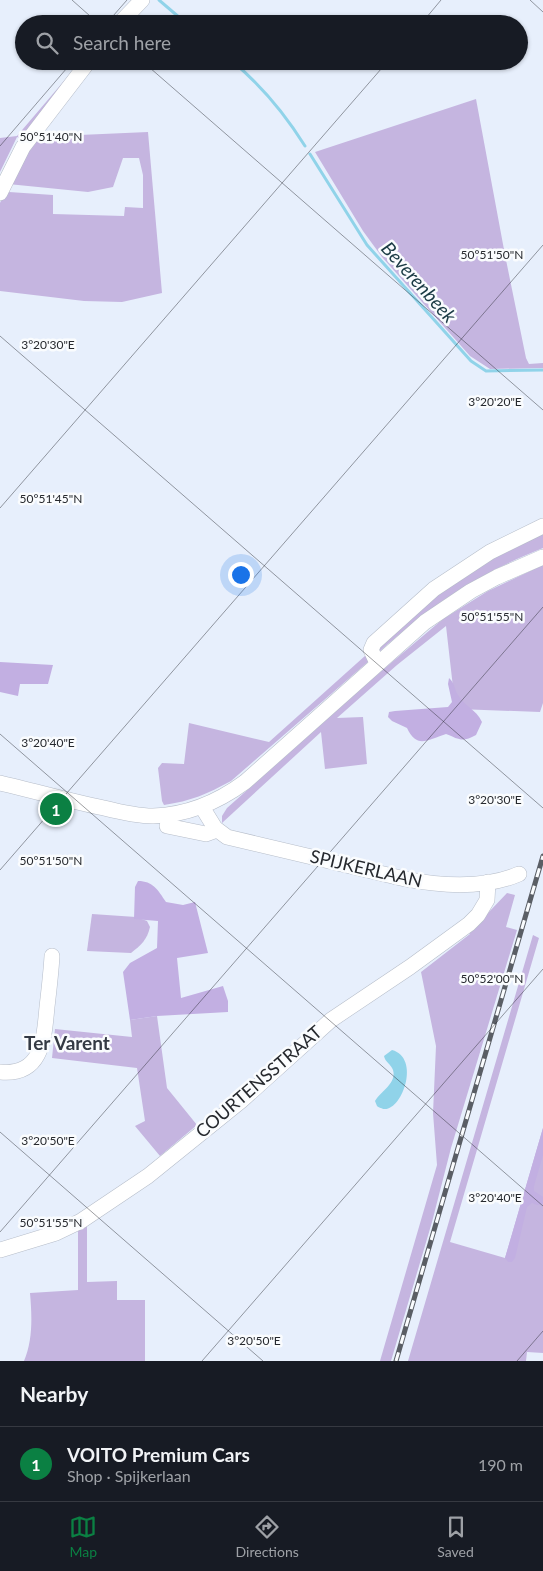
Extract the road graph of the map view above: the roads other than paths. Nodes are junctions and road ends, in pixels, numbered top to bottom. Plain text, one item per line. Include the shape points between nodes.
1 (142, 0) edge
2 (128, 15) edge
3 (83, 70) edge
4 (0, 193) edge
5 (543, 526) edge
6 (543, 557) edge
7 (377, 663) junction
8 (0, 783) edge
9 (202, 807) junction
10 (167, 826) dead end
11 (217, 830) junction
12 (519, 874) dead end
13 (488, 882) junction
14 (52, 956) dead end
15 (0, 1072) edge
16 (0, 1250) edge

1 - 2 street
3 - 4 street via 23,147
5 - 7 street via 490,552 420,599 374,642 371,650
6 - 7 street via 498,577 447,606
7 - 9 street via 245,782
8 - 9 street via 135,815 169,815
9 - 11 street
10 - 11 street, SPIJKERLAAN via 206,834
11 - 13 street, SPIJKERLAAN via 234,839 430,884
12 - 13 street, SPIJKERLAAN
13 - 16 street, COURTENSSTRAAT via 484,906 469,924 331,1020 241,1101 148,1176 81,1221 56,1233
14 - 15 street via 43,1046 23,1068

